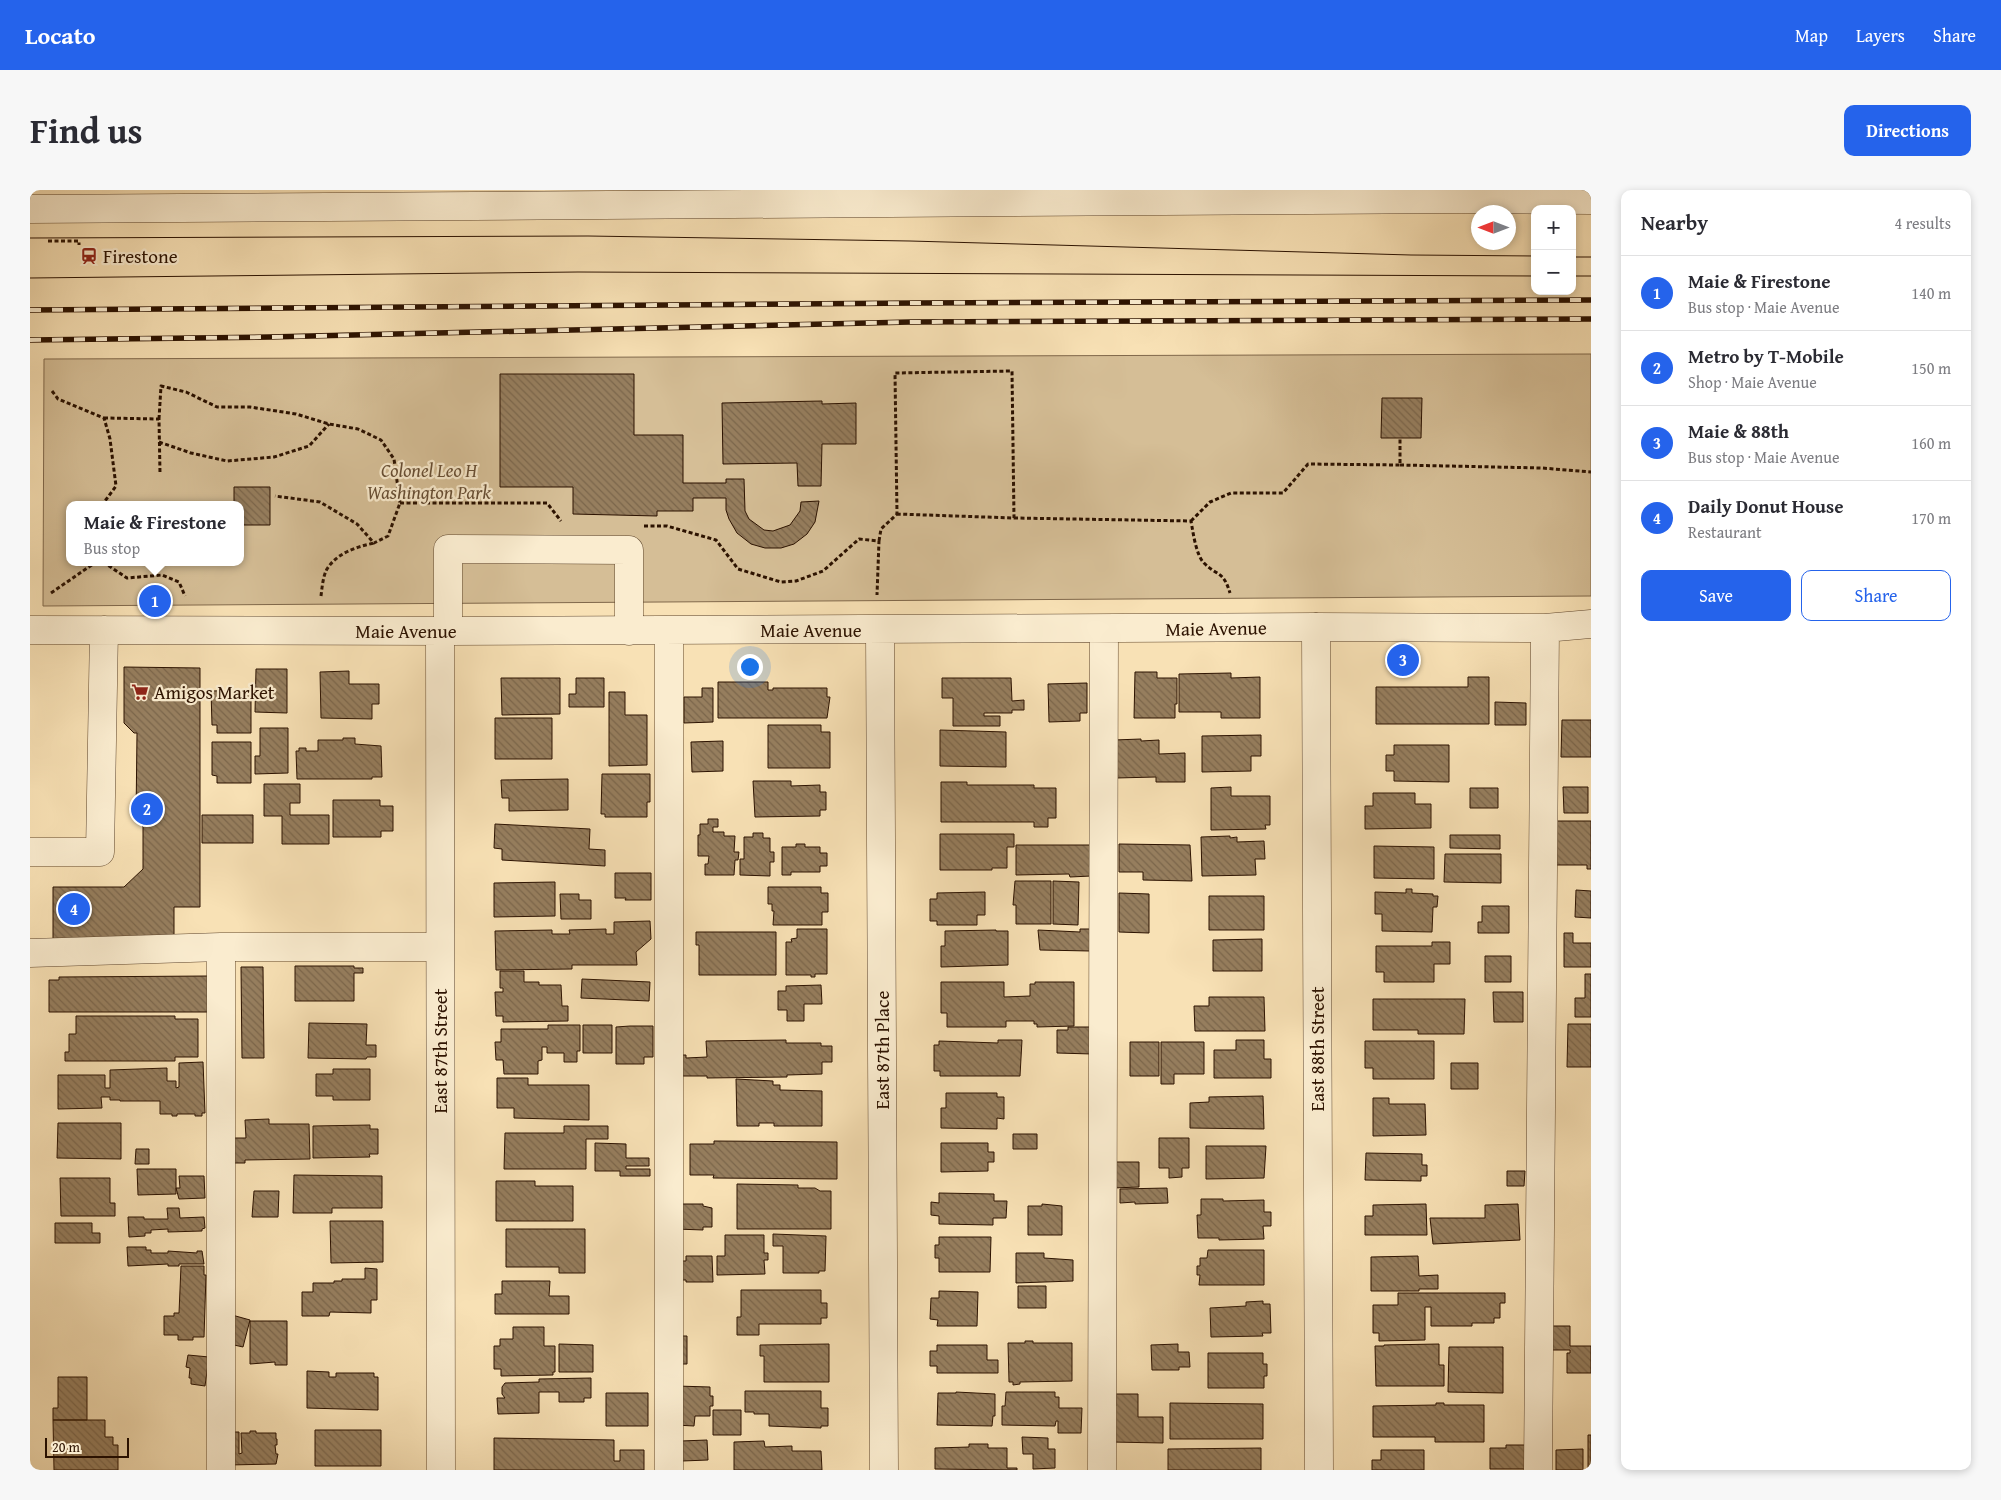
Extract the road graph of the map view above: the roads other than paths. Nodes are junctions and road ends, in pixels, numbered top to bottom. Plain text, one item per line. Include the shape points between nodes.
1 (1461, 195) edge
2 (743, 197) edge
3 (1591, 200) edge
4 (30, 209) edge
5 (1591, 624) edge
6 (1316, 627) junction
7 (1544, 628) junction
8 (1104, 629) junction
9 (30, 630) edge
10 (104, 630) junction
11 (669, 630) junction
12 (880, 630) junction
13 (444, 631) junction
14 (629, 631) junction
15 (30, 852) edge
16 (221, 947) junction
17 (440, 947) junction
18 (30, 952) edge
19 (221, 1470) edge
20 (441, 1470) edge
21 (669, 1470) edge
22 (884, 1470) edge
23 (1102, 1470) edge
24 (1319, 1470) edge
25 (1538, 1470) edge

1 - 2 street
1 - 3 street
2 - 4 street
5 - 7 street, Maie Avenue
6 - 7 street, Maie Avenue
6 - 8 street, Maie Avenue
6 - 24 street, East 88th Street
7 - 25 street
8 - 12 street, Maie Avenue
8 - 23 street
9 - 10 street, Maie Avenue
10 - 13 street, Maie Avenue
10 - 15 street via 100,852
11 - 12 street, Maie Avenue
11 - 14 street, Maie Avenue
11 - 21 street
12 - 22 street, East 87th Place
13 - 14 street, Maie Avenue
13 - 14 street, East 87th Street via 448,549 629,550
13 - 17 street, East 87th Street
16 - 17 street
16 - 18 street
16 - 19 street
17 - 20 street, East 87th Street

